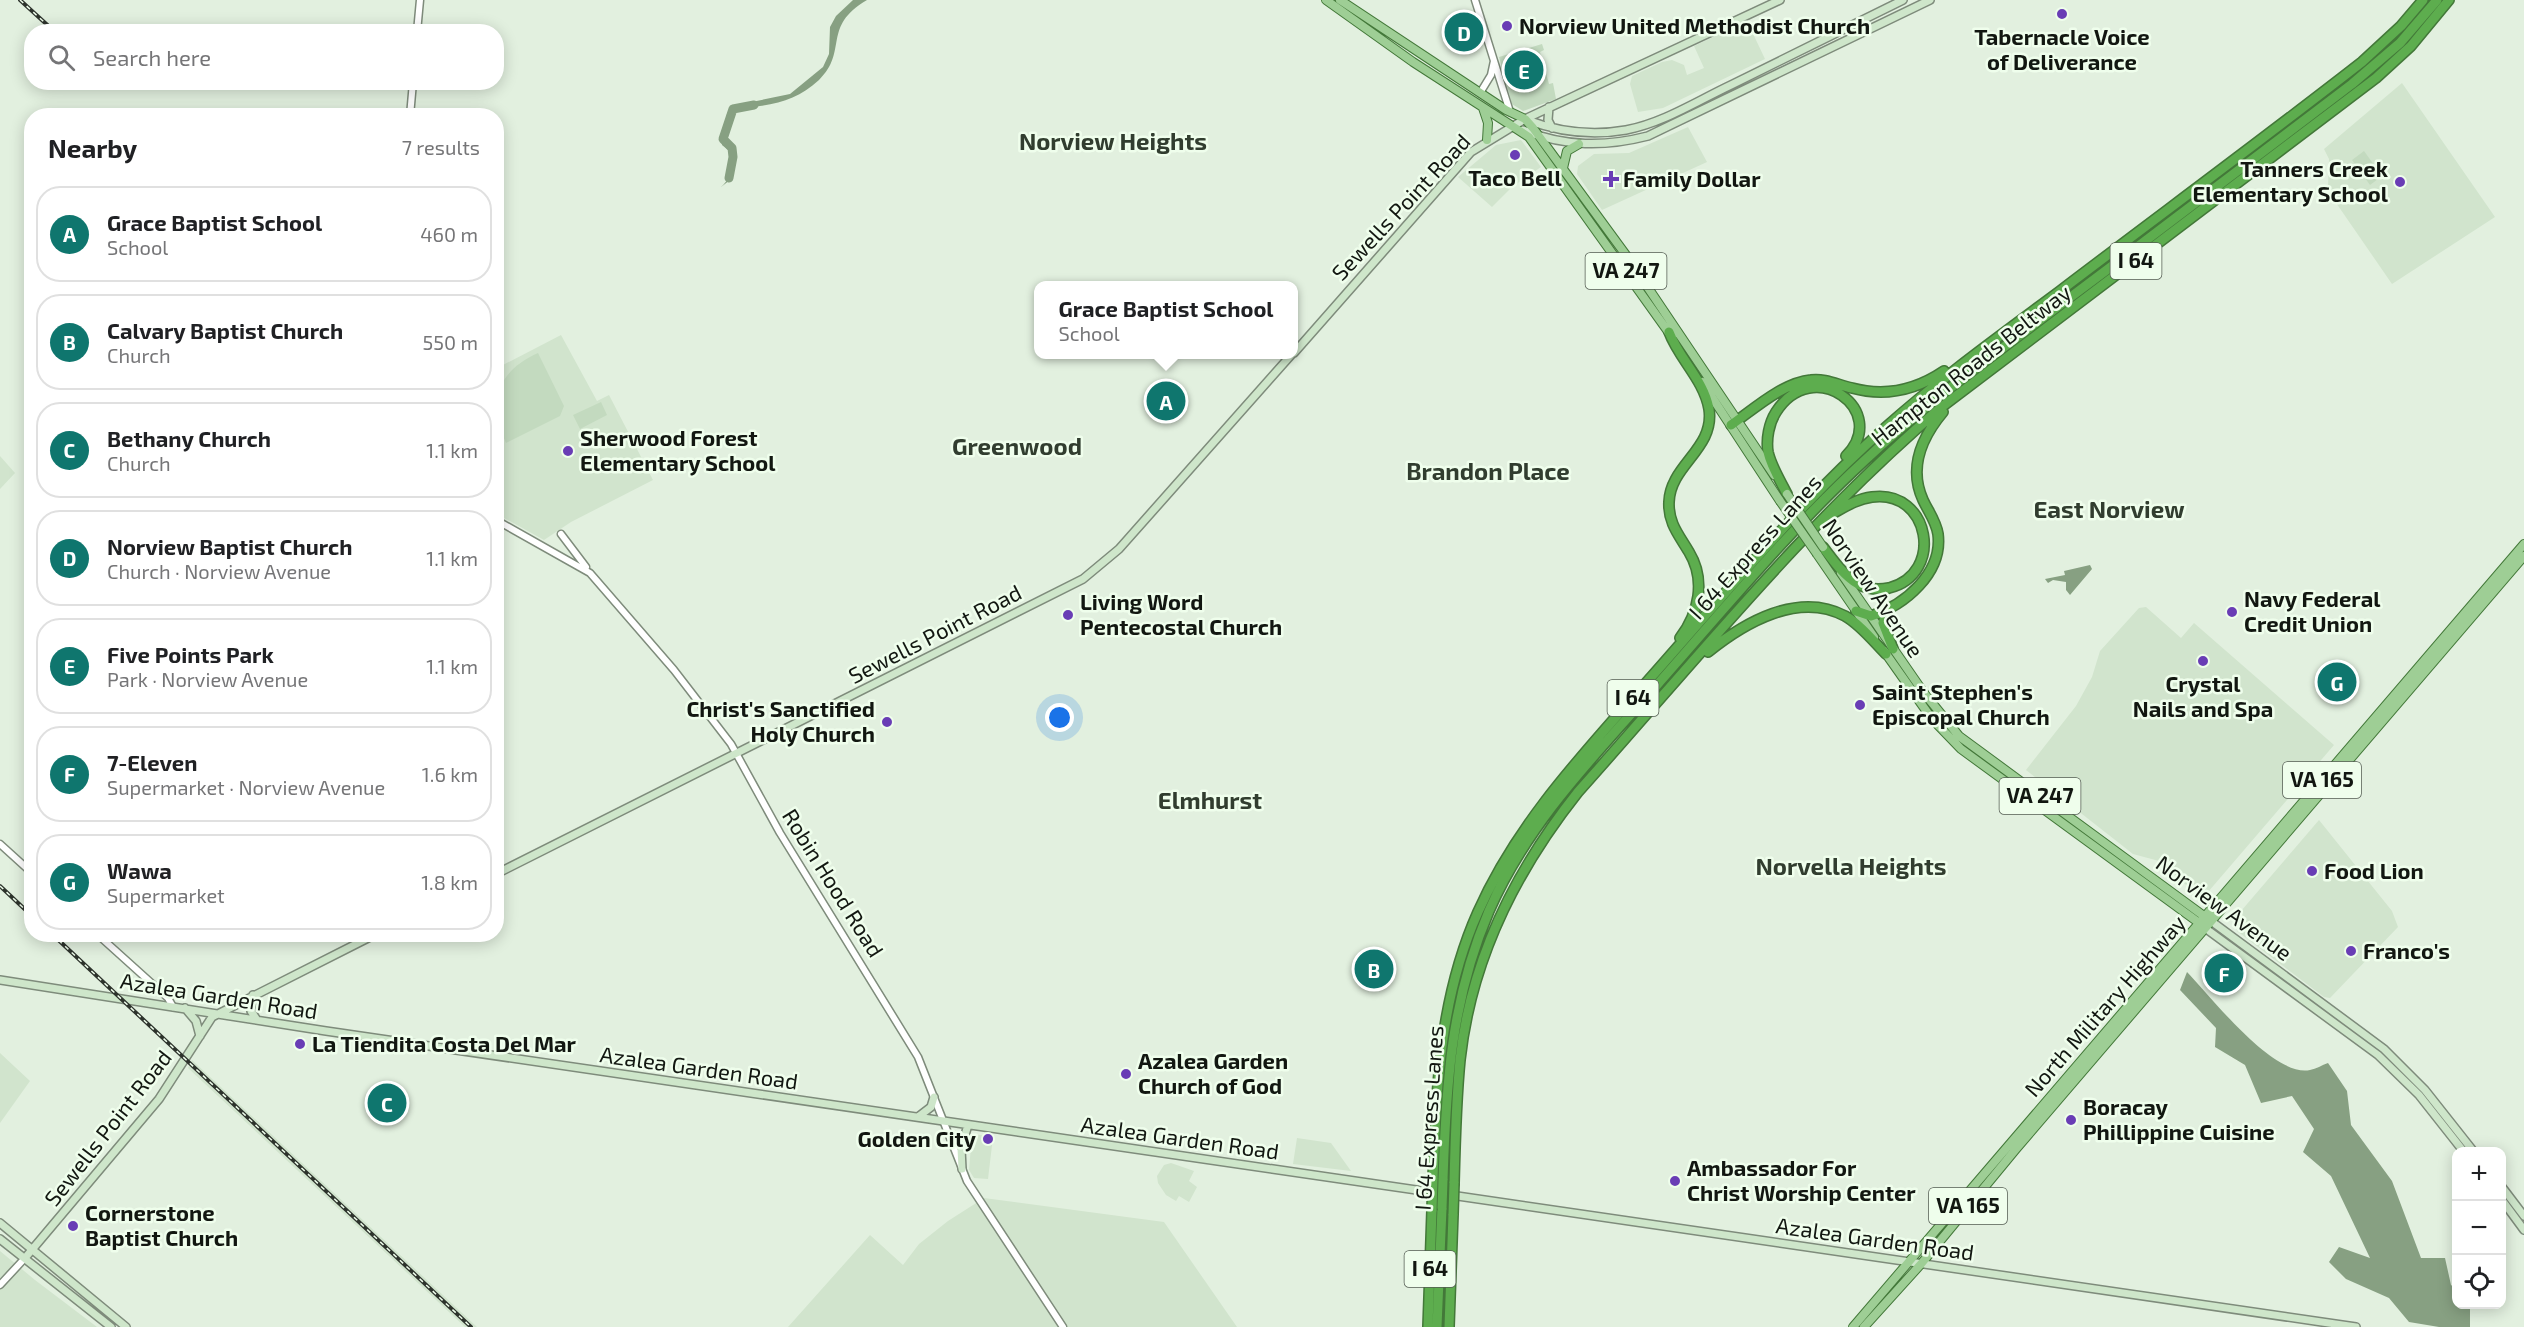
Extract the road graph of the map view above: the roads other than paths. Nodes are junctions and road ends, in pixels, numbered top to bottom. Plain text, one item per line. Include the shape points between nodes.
1 (420, 0) edge
2 (1326, 0) edge
3 (1340, 0) edge
4 (1475, 0) edge
5 (1780, 0) edge
6 (1903, 0) edge
7 (1930, 0) edge
8 (2423, 0) edge
9 (2437, 0) edge
10 (2450, 0) edge
11 (418, 24) edge
12 (1494, 60) junction
13 (412, 90) edge
14 (1480, 93) junction
15 (1550, 107) junction
16 (411, 108) edge
17 (1483, 108) junction
18 (1510, 112) junction
19 (1525, 119) junction
20 (1658, 120) junction
21 (1512, 126) junction
22 (1552, 128) junction
23 (1664, 130) junction
24 (1540, 137) junction
25 (1487, 140) junction
26 (1579, 144) junction
27 (1563, 169) junction
28 (2016, 324) junction
29 (1669, 332) junction
30 (1298, 348) edge
31 (1289, 359) edge
32 (1959, 394) junction
33 (1734, 423) junction
34 (1827, 480) junction
35 (1783, 497) junction
36 (1820, 520) junction
37 (504, 525) edge
38 (561, 534) dead end
39 (2524, 544) edge
40 (1820, 551) junction
41 (2524, 556) edge
42 (590, 573) junction
43 (1890, 607) junction
44 (1856, 611) junction
45 (1871, 616) junction
46 (1890, 652) junction
47 (1672, 653) junction
48 (1687, 669) junction
49 (738, 753) junction
50 (0, 844) edge
51 (24, 866) edge
52 (504, 870) edge
53 (2205, 922) junction
54 (106, 942) edge
55 (359, 942) edge
56 (0, 980) edge
57 (253, 995) junction
58 (173, 1006) junction
59 (184, 1008) junction
60 (216, 1013) junction
61 (257, 1020) junction
62 (200, 1036) junction
63 (934, 1097) junction
64 (917, 1118) junction
65 (944, 1121) junction
66 (968, 1125) junction
67 (2460, 1147) edge
68 (2470, 1147) edge
69 (962, 1169) junction
70 (1438, 1179) junction
71 (2506, 1192) edge
72 (2503, 1201) edge
73 (1437, 1209) junction
74 (2524, 1216) edge
75 (0, 1223) edge
76 (2524, 1230) edge
77 (0, 1239) edge
78 (32, 1251) junction
79 (25, 1258) junction
80 (1909, 1262) junction
81 (1921, 1264) junction
82 (0, 1285) edge
83 (111, 1327) edge
84 (126, 1327) edge
85 (1063, 1327) edge
86 (1428, 1327) edge
87 (1437, 1327) edge
88 (1449, 1327) edge
89 (1853, 1327) edge
90 (1864, 1327) edge
91 (2356, 1327) edge

1 - 11 street
2 - 17 main road, VA 247
3 - 14 main road, VA 247
4 - 12 street
5 - 15 main road, Sewells Point Road
6 - 20 main road
7 - 23 main road
8 - 28 highway, Hampton Roads Beltway / I 64 via 2362,62
9 - 70 highway, I 64 Express Lanes via 2400,43 2352,84 1961,379 1864,461 1789,536 1566,788 1513,864 1491,906 1471,960 1449,1058
10 - 32 highway, Hampton Roads Beltway / I 64 via 2412,46 2360,91
12 - 14 street via 1491,75
12 - 18 street
13 - 16 street
14 - 18 main road, VA 247
15 - 19 main road, Sewells Point Road
15 - 22 main road via 1548,119
17 - 21 main road, VA 247
17 - 25 main road via 1488,123
18 - 19 main road, VA 247
19 - 21 main road, Sewells Point Road
19 - 22 main road
19 - 24 main road, Norview Avenue / VA 247
20 - 22 main road via 1610,132
20 - 23 main road
21 - 24 main road
21 - 25 main road, Sewells Point Road
21 - 29 main road, Norview Avenue / VA 247 via 1534,143
23 - 26 main road via 1620,142
24 - 26 main road
24 - 27 main road, Norview Avenue / VA 247
25 - 30 main road, Sewells Point Road via 1462,160
26 - 27 main road via 1567,151
27 - 33 main road, Norview Avenue / VA 247 via 1626,255
28 - 33 highway via 1915,387 1879,392 1809,380 1783,390
28 - 34 highway, Hampton Roads Beltway / I 64 via 1913,403
29 - 33 main road, Norview Avenue / VA 247
29 - 47 highway via 1674,347 1702,388 1709,413 1705,439 1675,477 1669,496 1671,520 1692,556 1699,593 1691,621
31 - 49 main road, Sewells Point Road via 1119,549 1083,579
32 - 36 highway, Hampton Roads Beltway / I 64 via 1876,464
32 - 43 highway via 1925,436 1918,457 1919,487 1938,534 1935,560 1923,582
33 - 35 main road, Norview Avenue / VA 247
34 - 35 highway via 1853,449 1858,420 1853,406 1841,394 1811,388 1783,403 1769,429 1769,456
34 - 47 highway, Hampton Roads Beltway / I 64
35 - 40 main road, Norview Avenue / VA 247, bridge
36 - 40 highway via 1857,501 1886,497 1912,510 1925,536 1923,558 1916,571 1899,585 1885,589 1856,583
36 - 48 highway, Hampton Roads Beltway / I 64
37 - 42 street, Robin Hood Road
38 - 42 street
39 - 53 main road, North Military Highway / VA 165
40 - 44 main road, Norview Avenue / VA 247
40 - 45 main road, Norview Avenue / VA 247
41 - 53 main road, North Military Highway / VA 165
42 - 49 street, Robin Hood Road via 674,669
43 - 45 highway
43 - 46 highway via 1883,623
44 - 45 highway
44 - 46 main road, Norview Avenue / VA 247
45 - 46 main road, Norview Avenue / VA 247
46 - 48 highway via 1850,619 1827,609 1809,607 1785,611 1746,626
46 - 53 main road, Norview Avenue / VA 247 via 1932,719 1961,749
47 - 70 highway, Hampton Roads Beltway / I 64 via 1541,805 1510,850 1478,913 1457,972 1438,1067
48 - 88 highway, Hampton Roads Beltway / I 64, bridge via 1558,818 1521,873 1498,919 1474,989 1463,1037
49 - 52 main road, Sewells Point Road
49 - 63 street, Robin Hood Road via 780,833 906,1036
50 - 51 street
53 - 67 main road, Norview Avenue via 2378,1054 2419,1095
53 - 68 main road, Norview Avenue via 2384,1049 2425,1089
53 - 80 main road, North Military Highway / VA 165
53 - 81 main road, North Military Highway / VA 165
54 - 58 street
55 - 57 main road, Sewells Point Road
56 - 58 main road, Azalea Garden Road
57 - 60 main road, Sewells Point Road
57 - 61 main road via 251,1011
58 - 59 main road, Azalea Garden Road
59 - 60 main road, Azalea Garden Road
59 - 62 main road via 196,1021
60 - 61 main road, Azalea Garden Road
60 - 62 main road, Sewells Point Road
61 - 64 main road, Azalea Garden Road
62 - 78 main road, Sewells Point Road via 159,1099
63 - 64 main road via 931,1107
63 - 65 street, Robin Hood Road
64 - 65 main road, Azalea Garden Road
65 - 66 main road, Azalea Garden Road
65 - 69 street, Robin Hood Road
66 - 69 main road via 961,1148
66 - 80 main road, Azalea Garden Road
69 - 85 street, Robin Hood Road
70 - 73 highway, Hampton Roads Beltway / I 64, bridge
71 - 74 main road
72 - 76 main road
73 - 86 highway, Hampton Roads Beltway / I 64
73 - 87 highway, I 64 Express Lanes
75 - 78 main road
77 - 79 main road
78 - 79 main road, Sewells Point Road
78 - 84 main road
79 - 82 street, Sewells Point Road
79 - 83 main road
80 - 81 main road, Azalea Garden Road
80 - 89 main road, North Military Highway / VA 165
81 - 90 main road, North Military Highway / VA 165
81 - 91 main road, Azalea Garden Road

